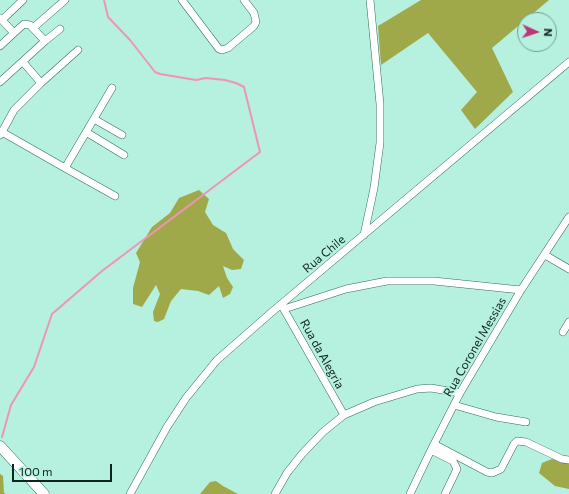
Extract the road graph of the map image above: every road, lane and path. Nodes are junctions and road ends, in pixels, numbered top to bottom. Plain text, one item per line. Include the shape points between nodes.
1 (23, 0) edge
2 (65, 0) edge
3 (182, 0) edge
4 (244, 0) edge
5 (370, 0) edge
6 (1, 19) edge
7 (33, 28) junction
8 (60, 29) dead end
9 (14, 33) junction
10 (45, 41) junction
11 (0, 46) edge
12 (78, 50) dead end
13 (23, 62) junction
14 (569, 62) edge
15 (0, 82) edge
16 (42, 83) junction
17 (112, 88) dead end
18 (94, 119) junction
19 (86, 132) junction
20 (1, 133) edge
21 (122, 135) dead end
22 (124, 155) dead end
23 (65, 168) junction
24 (114, 196) dead end
25 (569, 217) edge
26 (364, 235) junction
27 (545, 255) junction
28 (569, 269) edge
29 (520, 290) junction
30 (283, 307) junction
31 (569, 322) edge
32 (563, 332) dead end
33 (460, 393) junction
34 (454, 405) junction
35 (344, 415) junction
36 (526, 422) dead end
37 (0, 446) edge
38 (432, 447) junction
39 (569, 460) edge
40 (469, 462) junction
41 (457, 469) junction
42 (44, 494) edge
43 (130, 494) edge
44 (274, 494) edge
45 (410, 494) edge
46 (445, 494) edge

1 - 6 street
2 - 7 street
3 - 4 street via 222,50 228,48 256,22 254,13
5 - 26 street via 380,104 380,143
6 - 9 street
7 - 9 street via 24,24
7 - 10 street
8 - 10 street
9 - 11 street
10 - 13 street
12 - 16 street
13 - 15 street
13 - 16 street
14 - 26 street, Rua Chile
16 - 20 street via 14,110
17 - 18 street
18 - 19 street
18 - 21 street
19 - 22 street
19 - 23 street
20 - 23 street
23 - 24 street
25 - 27 street, Rua Coronel Messias
26 - 30 street, Rua Chile
27 - 28 street
27 - 29 street, Rua Coronel Messias
29 - 30 street via 434,281 387,281 346,289
29 - 33 street, Rua Coronel Messias
30 - 35 street, Rua da Alegria
30 - 43 street, Rua Chile via 218,360 186,398
31 - 32 street
33 - 34 street, Rua Coronel Messias
33 - 35 street via 431,388 417,389 374,402
34 - 36 street via 496,417
34 - 38 street, Rua Coronel Messias
35 - 44 street via 302,454
37 - 42 main road
38 - 40 street
38 - 41 street via 453,461
38 - 45 street, Rua Coronel Messias
39 - 40 street via 517,441 504,465 496,472 487,472
40 - 41 street
41 - 46 street

